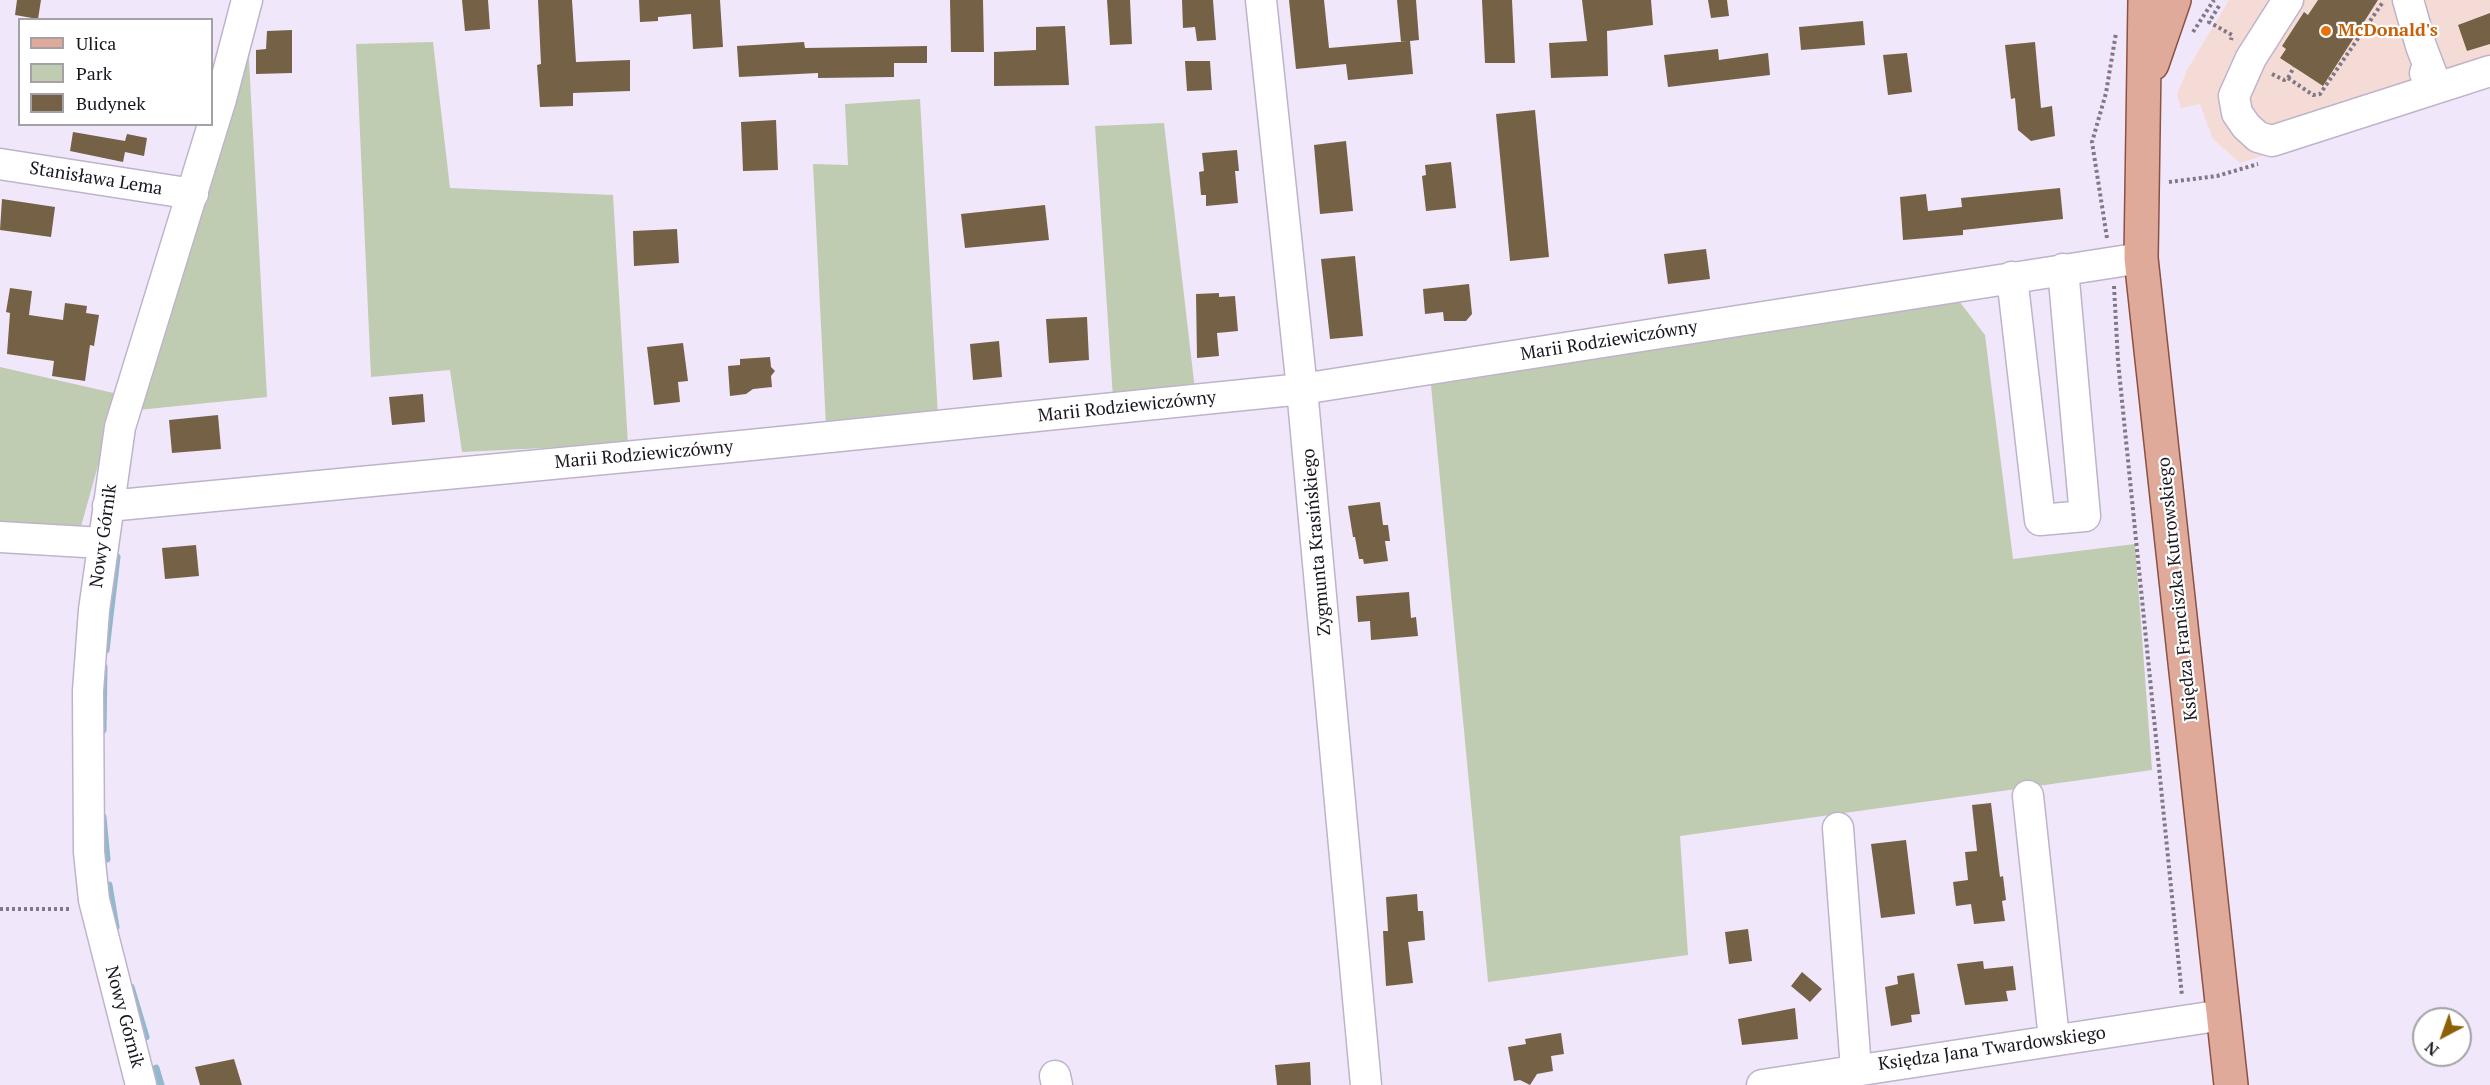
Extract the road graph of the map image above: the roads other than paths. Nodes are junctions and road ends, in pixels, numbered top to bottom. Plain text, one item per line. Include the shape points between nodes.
1 (247, 0) edge
2 (1261, 0) edge
3 (2145, 0) edge
4 (2174, 0) edge
5 (2288, 0) edge
6 (2303, 0) edge
7 (2394, 0) edge
8 (2408, 0) edge
9 (2256, 50) junction
10 (2490, 71) edge
11 (2437, 88) junction
12 (2143, 92) junction
13 (213, 122) edge
14 (212, 126) edge
15 (0, 164) edge
16 (193, 194) junction
17 (2126, 259) junction
18 (2062, 269) junction
19 (2012, 277) junction
20 (1302, 389) junction
21 (108, 506) junction
22 (0, 537) edge
23 (102, 543) junction
24 (2028, 796) dead end
25 (1838, 828) dead end
26 (2223, 1015) junction
27 (2054, 1039) junction
28 (1856, 1069) junction
29 (141, 1085) edge
30 (1366, 1085) edge
31 (1762, 1085) edge
32 (2231, 1085) edge

1 - 13 street, Nowy Górnik
2 - 20 street, Zygmunta Krasińskiego
3 - 12 main road, Księdza Franciszka Kutrowskiego
4 - 12 main road, Księdza Franciszka Kutrowskiego
5 - 9 street
6 - 9 street via 2283,33
7 - 11 street via 2414,61
8 - 11 street
9 - 11 street via 2234,96 2237,113 2246,126 2258,137 2272,141
10 - 11 street
12 - 17 main road, Księdza Franciszka Kutrowskiego
14 - 16 street, Nowy Górnik
15 - 16 street, Stanisława Lema
16 - 21 street, Nowy Górnik via 120,427
17 - 18 street, Marii Rodziewiczówny
17 - 26 main road, Księdza Franciszka Kutrowskiego via 2157,390
18 - 19 street, Marii Rodziewiczówny
18 - 19 street via 2085,516 2040,520
19 - 20 street, Marii Rodziewiczówny
20 - 21 street, Marii Rodziewiczówny
20 - 30 street, Zygmunta Krasińskiego
21 - 23 street, Nowy Górnik
22 - 23 street
23 - 29 street, Nowy Górnik via 88,691 89,852 97,909
24 - 27 street
25 - 28 street
26 - 27 street, Księdza Jana Twardowskiego
26 - 32 main road, Księdza Franciszka Kutrowskiego
27 - 28 street, Księdza Jana Twardowskiego
28 - 31 street, Księdza Jana Twardowskiego

